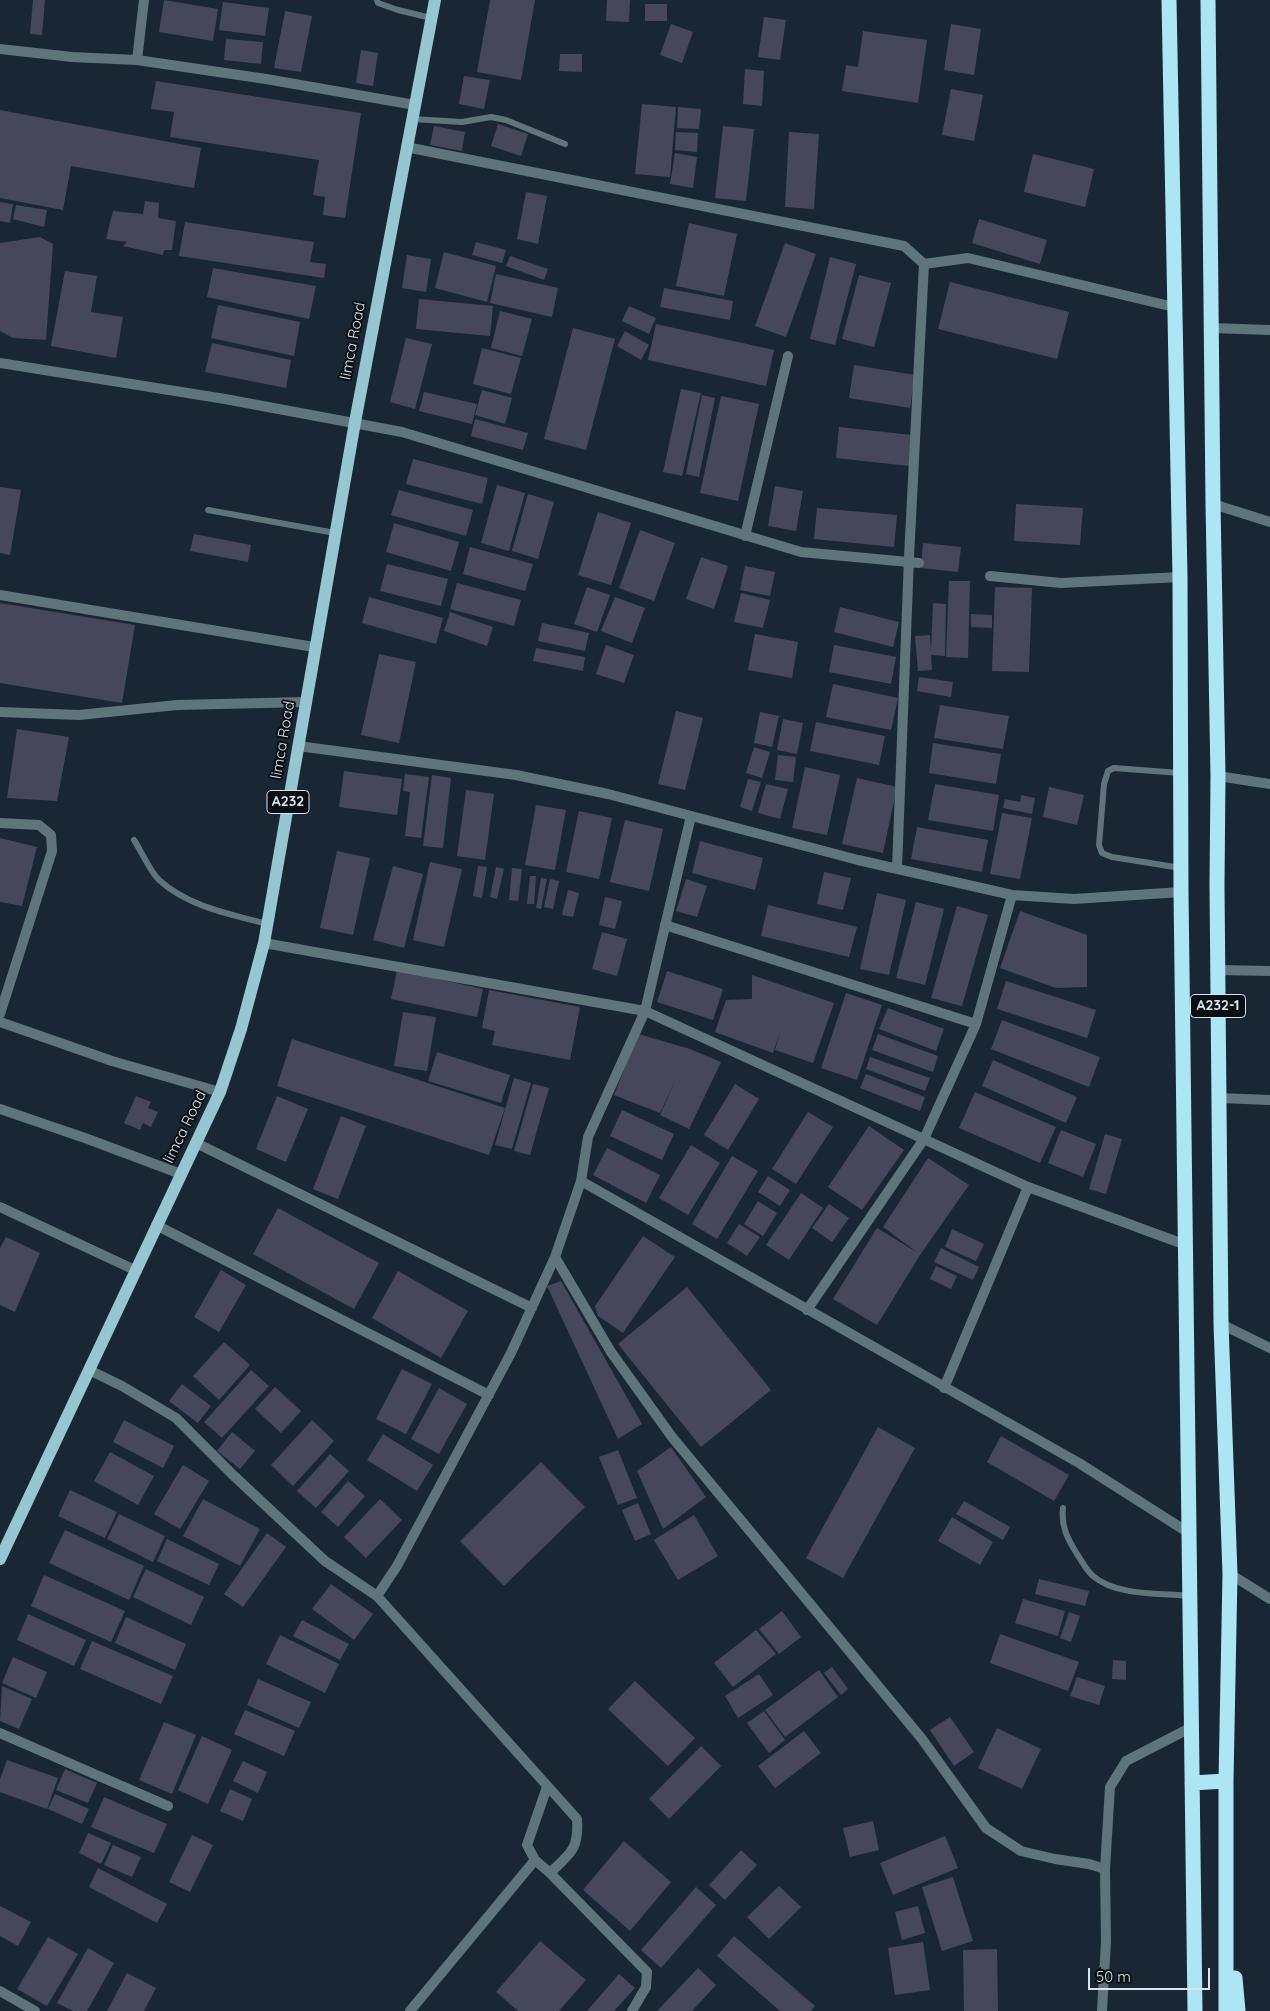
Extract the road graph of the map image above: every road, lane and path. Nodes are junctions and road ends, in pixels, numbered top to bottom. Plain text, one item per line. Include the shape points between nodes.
1 (144, 0) edge
2 (376, 0) edge
3 (434, 0) edge
4 (1169, 0) edge
5 (1208, 0) edge
6 (431, 18) junction
7 (0, 49) edge
8 (137, 60) junction
9 (415, 105) junction
10 (412, 119) junction
11 (565, 144) dead end
12 (406, 147) junction
13 (924, 264) junction
14 (1174, 307) junction
15 (1211, 328) junction
16 (1270, 330) edge
17 (788, 356) dead end
18 (0, 363) edge
19 (355, 422) junction
20 (1213, 504) junction
21 (208, 510) dead end
22 (1270, 522) edge
23 (335, 533) junction
24 (745, 536) junction
25 (908, 562) junction
26 (919, 563) dead end
27 (990, 576) dead end
28 (1180, 577) junction
29 (0, 595) edge
30 (314, 646) junction
31 (306, 702) junction
32 (0, 712) edge
33 (298, 746) junction
34 (1181, 773) junction
35 (1218, 776) junction
36 (1270, 784) edge
37 (691, 816) junction
38 (0, 823) edge
39 (134, 840) dead end
40 (896, 868) junction
41 (1181, 868) junction
42 (1181, 892) junction
43 (1012, 895) junction
44 (267, 924) junction
45 (665, 925) junction
46 (264, 943) junction
47 (1218, 970) junction
48 (1270, 971) edge
49 (644, 1011) junction
50 (0, 1014) edge
51 (0, 1022) edge
52 (976, 1024) junction
53 (220, 1092) junction
54 (1219, 1098) junction
55 (1270, 1100) edge
56 (0, 1109) edge
57 (924, 1139) junction
58 (196, 1143) junction
59 (181, 1174) junction
60 (581, 1181) junction
61 (1028, 1187) junction
62 (0, 1207) edge
63 (156, 1225) junction
64 (1186, 1245) junction
65 (555, 1257) junction
66 (136, 1271) junction
67 (532, 1308) junction
68 (807, 1310) junction
69 (1221, 1324) junction
70 (1270, 1348) edge
71 (89, 1370) junction
72 (944, 1388) junction
73 (489, 1395) junction
74 (1063, 1508) dead end
75 (1189, 1533) junction
76 (0, 1559) edge
77 (1230, 1574) junction
78 (376, 1596) junction
79 (1190, 1596) junction
80 (1270, 1599) edge
81 (1192, 1727) junction
82 (0, 1733) edge
83 (1226, 1781) junction
84 (1192, 1783) junction
85 (547, 1787) junction
86 (168, 1806) dead end
87 (535, 1860) junction
88 (1105, 1869) junction
89 (550, 1873) junction
90 (1227, 1894) junction
91 (1194, 1902) junction
92 (0, 1991) edge
93 (34, 2011) edge
94 (410, 2011) edge
95 (632, 2011) edge
96 (1102, 2011) edge
97 (1188, 2011) edge
98 (1196, 2011) edge
99 (1226, 2011) edge
100 (1238, 2011) edge

1 - 8 street
2 - 6 lane via 398,10
3 - 6 main road, limca Road / A232
4 - 14 highway, A232-1
5 - 15 highway, A232-1
6 - 9 main road, limca Road / A232
7 - 8 street
8 - 9 street
9 - 10 main road, limca Road / A232
10 - 11 lane via 462,122 492,117
10 - 12 main road, limca Road / A232
12 - 13 street via 904,246
12 - 19 main road, limca Road / A232
13 - 14 street via 968,258
13 - 25 street
14 - 28 highway, A232-1
15 - 16 street
15 - 20 highway, A232-1
17 - 24 street
18 - 19 street
19 - 23 main road, limca Road / A232
19 - 24 street via 402,432
20 - 22 street
20 - 35 highway, A232-1
21 - 23 lane
23 - 30 main road, limca Road / A232
24 - 25 street via 801,552
25 - 26 street
25 - 40 street
27 - 28 street via 1061,583
28 - 34 highway, A232-1
29 - 30 street
30 - 31 main road, limca Road / A232
31 - 32 street via 177,705 80,716
31 - 33 main road, limca Road / A232
33 - 37 street via 516,775
33 - 44 main road, limca Road / A232
34 - 41 highway, A232-1
34 - 41 lane via 1114,768 1108,771 1099,845 1102,853 1112,857
35 - 36 street
35 - 47 highway, A232-1
37 - 40 street
37 - 45 street
38 - 50 street via 39,825 51,835 52,851
39 - 44 lane via 158,878 172,890 209,908
40 - 43 street
41 - 42 highway, A232-1
42 - 43 street via 1074,899
42 - 64 highway, A232-1
43 - 52 street
44 - 46 main road, limca Road / A232
45 - 49 street
45 - 52 street
46 - 49 street
46 - 53 main road, limca Road / A232
47 - 48 street
47 - 54 highway, A232-1
49 - 57 street
49 - 60 street via 588,1137
51 - 53 street
52 - 57 street
53 - 58 main road, limca Road / A232
54 - 55 street
54 - 69 highway, A232-1
56 - 59 street
57 - 61 street
57 - 68 street
58 - 59 main road, limca Road / A232
58 - 67 street
59 - 63 main road, limca Road / A232
60 - 65 street
60 - 68 street
61 - 64 street
61 - 72 street
62 - 66 street
63 - 66 main road, limca Road / A232
63 - 73 street
64 - 75 highway, A232-1
65 - 67 street
65 - 88 street via 611,1352 672,1438 922,1739 986,1828 1020,1851
66 - 71 main road, limca Road / A232
67 - 73 street
68 - 72 street
69 - 70 street
69 - 77 highway, A232-1
71 - 76 main road, limca Road / A232
71 - 78 street via 176,1418 325,1561
72 - 75 street via 1079,1463
73 - 78 street via 396,1566
74 - 79 lane via 1062,1522 1067,1539 1091,1574 1104,1585 1120,1590
75 - 79 highway, A232-1
77 - 80 street
77 - 83 highway, A232-1
78 - 85 street
79 - 81 highway, A232-1
81 - 84 highway, A232-1
81 - 88 street via 1126,1761 1110,1787
82 - 86 street
83 - 84 highway
83 - 90 highway, A232-1
84 - 91 highway, A232-1
85 - 87 street via 527,1844
85 - 89 street via 577,1819 578,1834 573,1851
87 - 89 street
87 - 94 street
88 - 96 street via 1106,1942
89 - 95 street via 647,1972 646,1987
90 - 99 highway, A232-1
90 - 100 highway
91 - 97 highway
91 - 98 highway, A232-1
92 - 93 street

